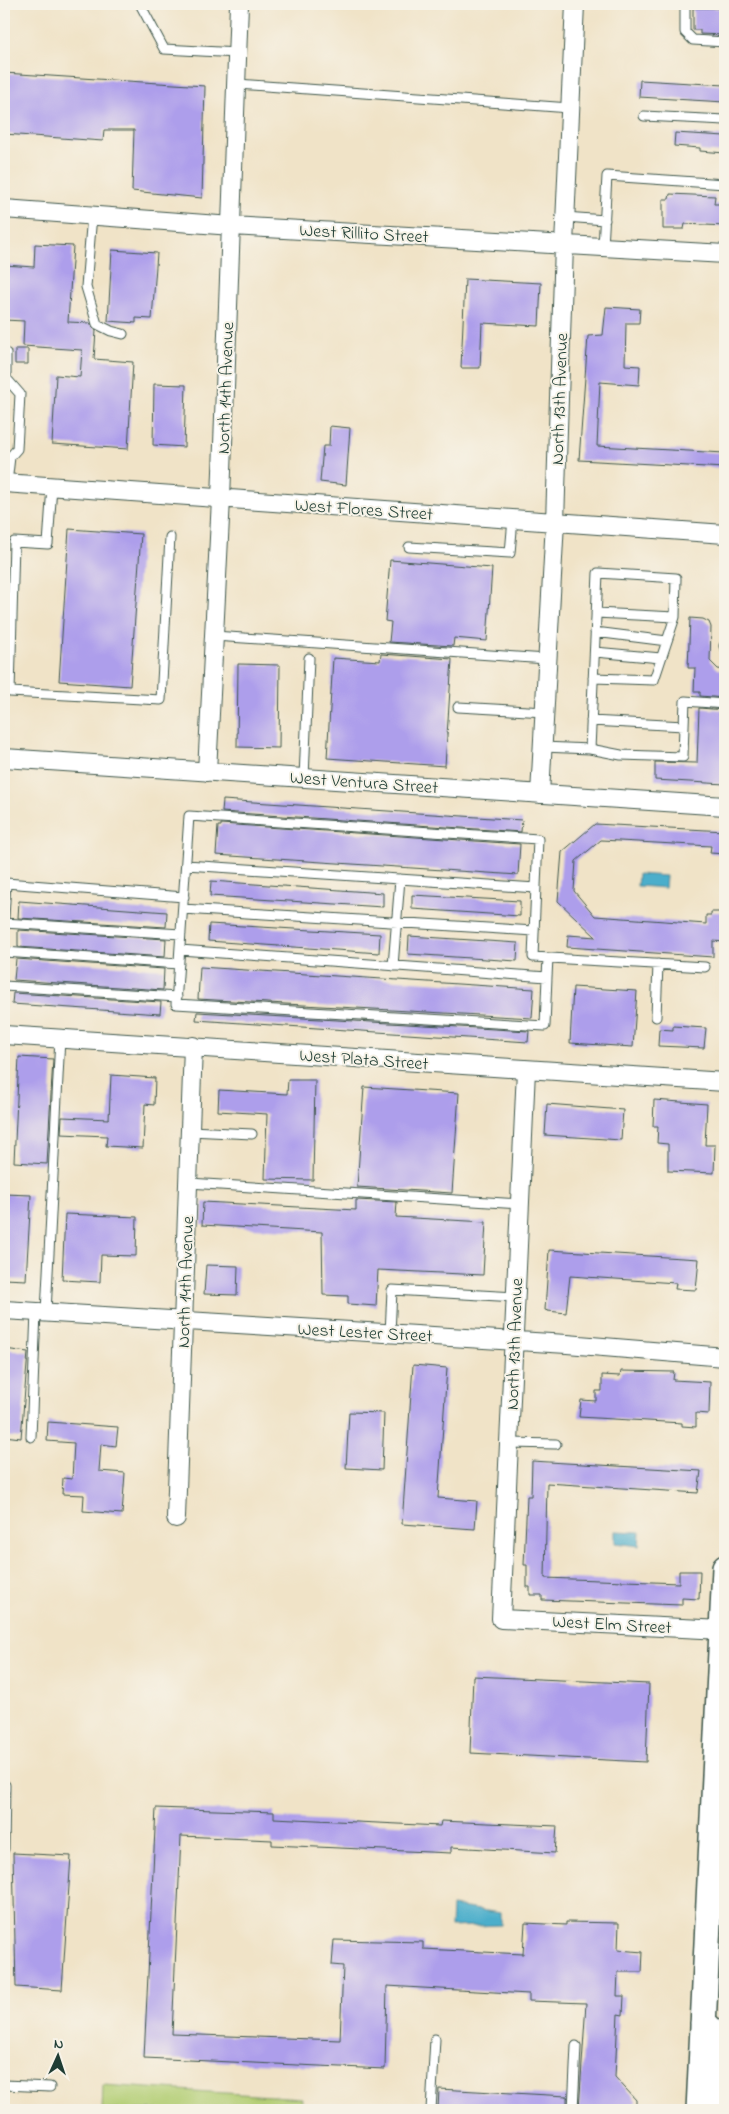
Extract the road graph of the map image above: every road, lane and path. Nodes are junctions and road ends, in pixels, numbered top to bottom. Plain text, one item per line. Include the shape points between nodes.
1 (239, 4) edge
2 (575, 4) edge
3 (685, 4) edge
4 (141, 6) dead end
5 (725, 42) edge
6 (238, 53) junction
7 (237, 84) junction
8 (570, 108) junction
9 (644, 116) dead end
10 (725, 120) edge
11 (725, 184) edge
12 (4, 209) edge
13 (92, 215) junction
14 (565, 217) junction
15 (605, 220) junction
16 (232, 226) junction
17 (564, 245) junction
18 (603, 247) junction
19 (725, 254) edge
20 (123, 334) dead end
21 (6, 353) dead end
22 (5, 483) edge
23 (52, 486) junction
24 (221, 498) junction
25 (513, 519) junction
26 (555, 522) junction
27 (725, 534) edge
28 (170, 537) dead end
29 (409, 547) dead end
30 (596, 613) junction
31 (675, 617) junction
32 (595, 632) junction
33 (214, 636) junction
34 (667, 641) junction
35 (594, 652) junction
36 (309, 658) dead end
37 (661, 658) junction
38 (547, 659) junction
39 (593, 678) junction
40 (725, 704) edge
41 (458, 707) dead end
42 (545, 712) junction
43 (591, 721) junction
44 (684, 726) junction
45 (542, 747) junction
46 (590, 749) junction
47 (4, 758) edge
48 (207, 772) junction
49 (304, 778) junction
50 (540, 794) junction
51 (725, 806) edge
52 (186, 865) junction
53 (400, 879) junction
54 (536, 888) junction
55 (184, 897) junction
56 (183, 909) junction
57 (4, 918) edge
58 (4, 923) edge
59 (396, 923) junction
60 (534, 932) junction
61 (181, 934) junction
62 (180, 950) junction
63 (4, 952) edge
64 (548, 958) junction
65 (179, 964) junction
66 (658, 964) junction
67 (393, 966) junction
68 (705, 967) dead end
69 (547, 977) junction
70 (4, 986) edge
71 (177, 997) junction
72 (656, 1017) dead end
73 (4, 1035) edge
74 (60, 1038) junction
75 (193, 1046) junction
76 (526, 1070) junction
77 (725, 1082) edge
78 (190, 1131) junction
79 (252, 1134) dead end
80 (188, 1183) junction
81 (520, 1204) junction
82 (516, 1297) junction
83 (4, 1310) edge
84 (41, 1312) junction
85 (184, 1321) junction
86 (390, 1334) junction
87 (514, 1341) junction
88 (725, 1357) edge
89 (31, 1437) dead end
90 (510, 1443) junction
91 (556, 1444) dead end
92 (176, 1518) dead end
93 (725, 1568) edge
94 (501, 1619) joint
95 (722, 1630) junction
96 (4, 1785) edge
97 (4, 1849) edge
98 (717, 1903) edge
99 (703, 2022) junction
100 (435, 2039) dead end
101 (576, 2046) dead end
102 (4, 2085) edge
103 (50, 2087) dead end
104 (431, 2110) edge
105 (573, 2110) edge
106 (699, 2110) edge
107 (724, 2110) edge

1 - 6 street, North 14th Avenue
2 - 8 street, North 13th Avenue
3 - 5 lane via 685,32 693,40
4 - 6 lane via 164,49
6 - 7 street, North 14th Avenue
7 - 8 lane
7 - 16 street, North 14th Avenue
8 - 14 street, North 13th Avenue
9 - 10 lane
11 - 15 lane via 607,176
12 - 13 street, West Rillito Street
13 - 16 street, West Rillito Street
13 - 20 lane via 86,287 97,324
14 - 15 lane
14 - 17 street, North 13th Avenue
15 - 18 lane
16 - 17 street, West Rillito Street
16 - 24 street, North 14th Avenue
17 - 18 street, West Rillito Street
17 - 26 street, North 13th Avenue
18 - 19 street, West Rillito Street
21 - 22 lane via 6,378 20,394 18,449 10,457
22 - 23 street, West Flores Street
23 - 24 street, West Flores Street
23 - 28 lane via 48,544 14,542 10,692 161,700
24 - 25 street, West Flores Street
24 - 33 street, North 14th Avenue
25 - 26 street, West Flores Street
25 - 29 lane via 510,553
26 - 27 street, West Flores Street
26 - 38 street, North 13th Avenue
30 - 31 lane
30 - 31 lane via 598,573 676,578
30 - 32 lane
31 - 34 lane
32 - 34 lane
32 - 35 lane
33 - 38 lane
33 - 48 street, North 14th Avenue
34 - 37 lane
35 - 37 lane
35 - 39 lane
36 - 49 lane
37 - 39 lane via 654,680
38 - 42 street, North 13th Avenue
39 - 43 lane
40 - 44 lane via 685,701
41 - 42 lane
42 - 45 street, North 13th Avenue
43 - 44 lane
43 - 46 lane
44 - 46 lane via 683,757 621,755
45 - 46 lane
45 - 50 street, North 13th Avenue
47 - 48 street, West Ventura Street
48 - 49 street, West Ventura Street
49 - 50 street, West Ventura Street
50 - 51 street, West Ventura Street
52 - 53 lane
52 - 54 lane via 189,816 199,816 538,839
52 - 55 lane
53 - 54 lane
53 - 59 lane
54 - 60 lane
55 - 56 lane
55 - 57 lane via 6,883
56 - 59 lane
56 - 61 lane
58 - 61 lane
59 - 60 lane
59 - 67 lane
60 - 64 lane via 533,957
61 - 62 lane
62 - 65 lane
62 - 67 lane
63 - 65 lane
64 - 66 lane
64 - 69 lane
65 - 71 lane
66 - 68 lane
66 - 72 lane
67 - 69 lane
69 - 71 lane via 545,1026 176,1004
70 - 71 lane
73 - 74 street, West Plata Street
74 - 75 street, West Plata Street
74 - 84 lane
75 - 76 street, West Plata Street
75 - 78 street, North 14th Avenue
76 - 77 street, West Plata Street
76 - 81 street, North 13th Avenue
78 - 79 lane
78 - 80 street, North 14th Avenue
80 - 81 lane
80 - 85 street, North 14th Avenue
81 - 82 street, North 13th Avenue
82 - 86 lane via 392,1290
82 - 87 street, North 13th Avenue
83 - 84 street, West Lester Street
84 - 85 street, West Lester Street
84 - 89 lane
85 - 86 street, West Lester Street
85 - 92 street, North 14th Avenue
86 - 87 street, West Lester Street
87 - 88 street, West Lester Street
87 - 90 street, North 13th Avenue
90 - 91 lane
90 - 94 street, North 13th Avenue
93 - 95 main road
94 - 95 street, West Elm Street
95 - 98 main road
96 - 97 lane
98 - 99 main road
99 - 106 main road
99 - 107 main road via 712,2026 723,2044
100 - 104 lane
101 - 105 lane
102 - 103 lane

